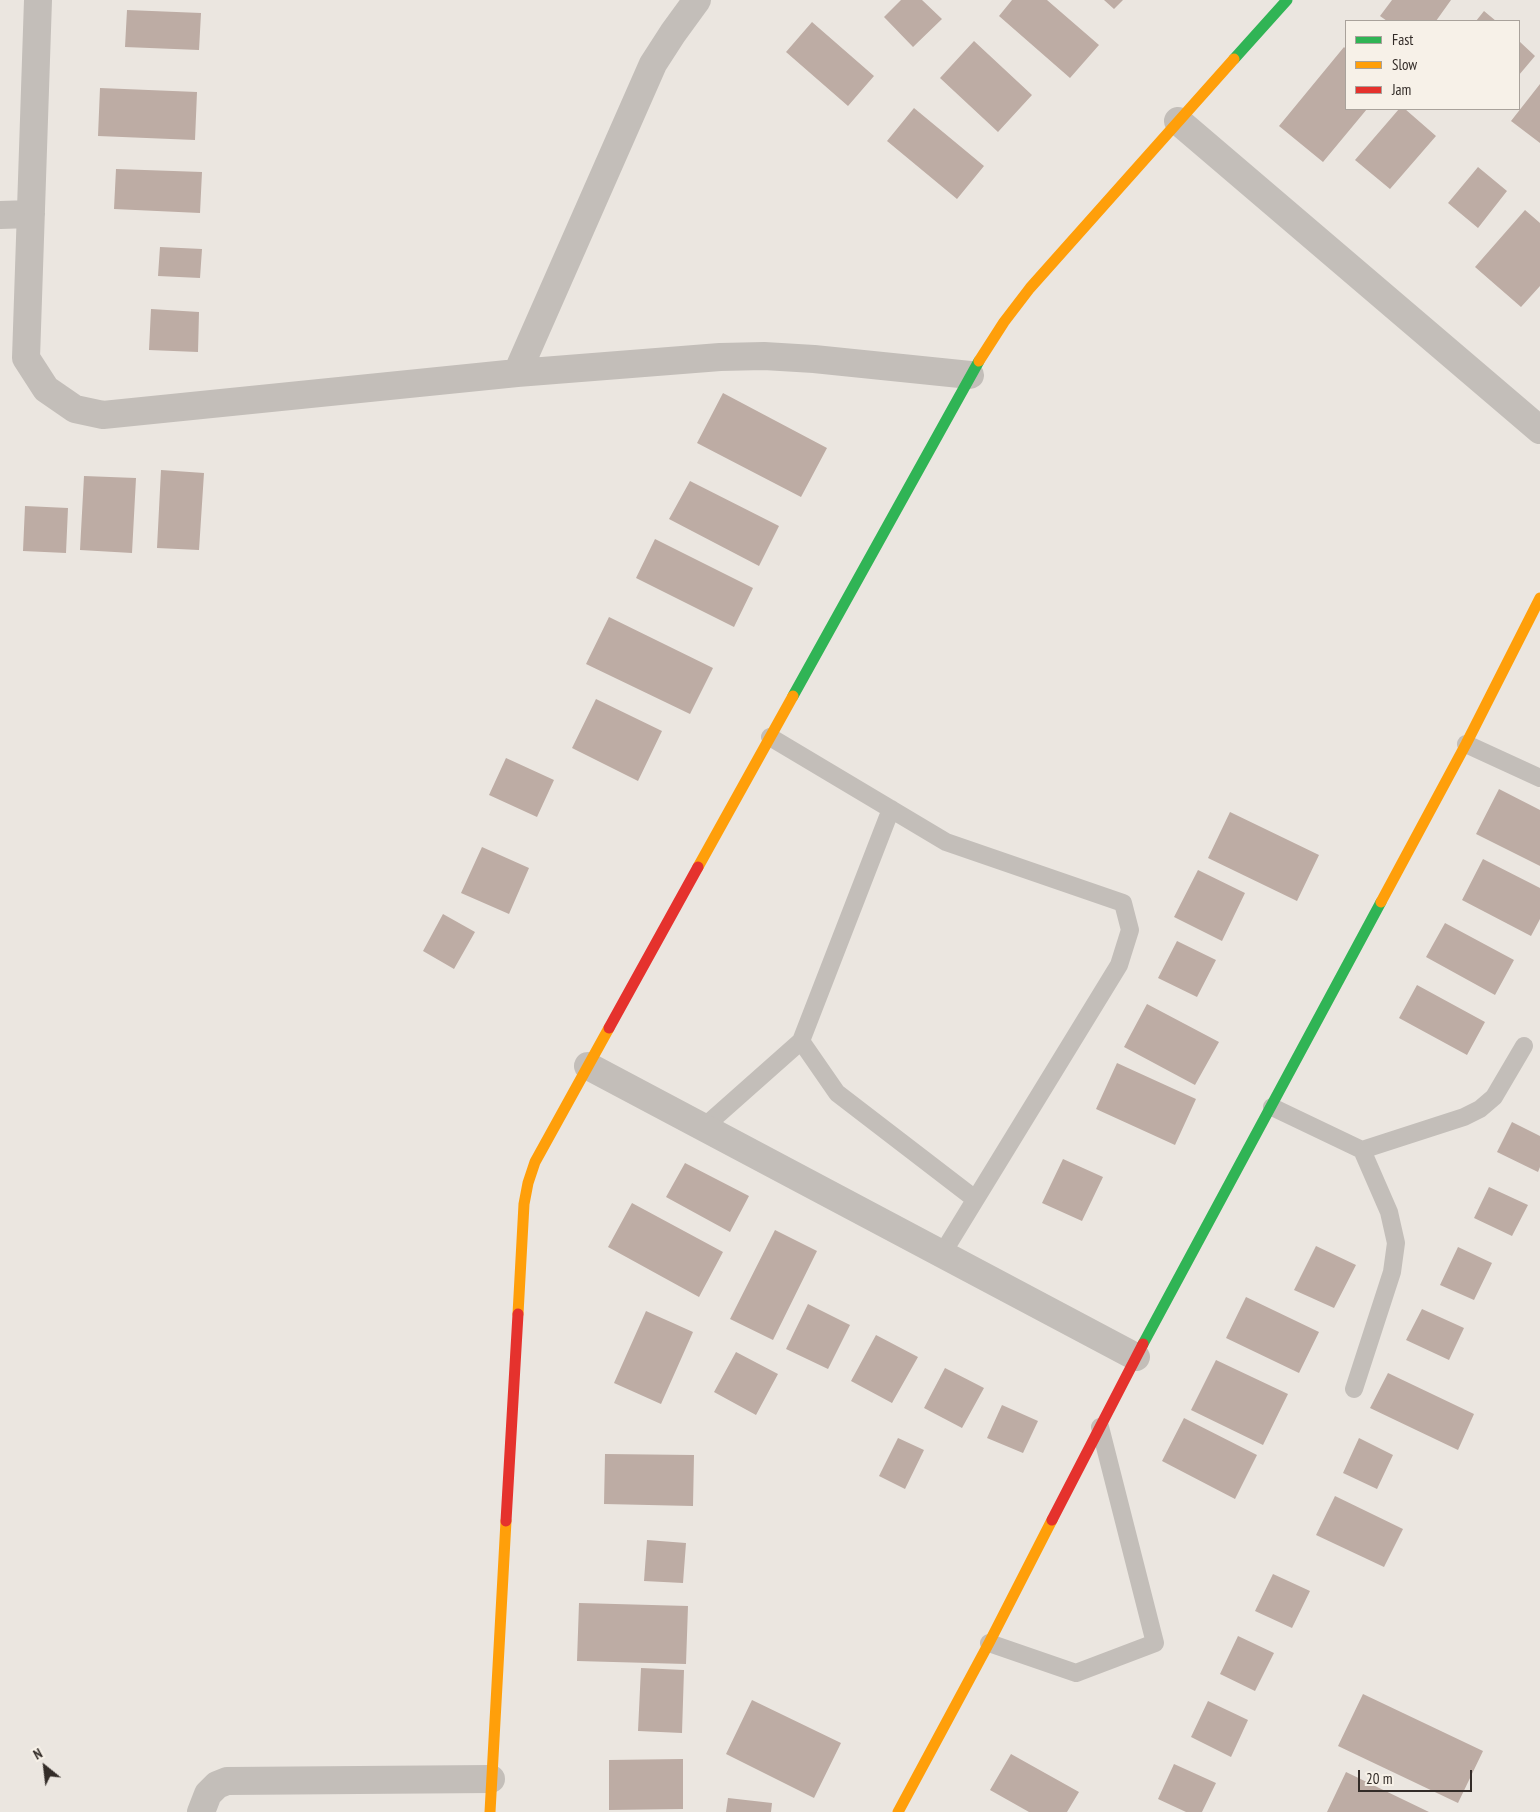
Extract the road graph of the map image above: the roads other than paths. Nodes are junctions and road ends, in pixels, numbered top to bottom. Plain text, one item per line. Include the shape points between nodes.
1 (38, 0) edge
2 (697, 0) edge
3 (1287, 0) edge
4 (1178, 121) junction
5 (31, 214) junction
6 (0, 215) edge
7 (517, 373) junction
8 (970, 375) junction
9 (1540, 430) edge
10 (1540, 598) edge
11 (770, 737) junction
12 (1466, 744) junction
13 (1540, 778) edge
14 (891, 809) junction
15 (801, 1041) junction
16 (1524, 1046) dead end
17 (588, 1066) junction
18 (1272, 1107) junction
19 (704, 1127) junction
20 (1362, 1150) junction
21 (976, 1199) junction
22 (942, 1254) junction
23 (1136, 1357) junction
24 (1354, 1389) dead end
25 (1100, 1427) junction
26 (989, 1643) junction
27 (491, 1779) junction
28 (201, 1812) edge
29 (490, 1812) edge
30 (898, 1812) edge

1 - 5 street
2 - 7 street via 653,64
3 - 4 street
4 - 8 street via 1030,288
4 - 9 street
5 - 6 street
5 - 7 street via 26,358 46,389 75,409 103,414
7 - 8 street via 764,356
8 - 11 street
10 - 12 street
11 - 14 lane
11 - 17 street
12 - 13 lane
12 - 18 street
14 - 15 lane
14 - 21 lane via 946,842 1123,903 1130,930 1119,965
15 - 19 lane
15 - 21 lane via 837,1093
16 - 20 lane via 1494,1097 1480,1109
17 - 19 street
17 - 27 street via 535,1162 524,1204
18 - 20 lane
18 - 23 street
19 - 22 street
20 - 24 lane via 1389,1212 1396,1243 1392,1272
21 - 22 lane
22 - 23 street
23 - 25 street
25 - 26 street
25 - 26 lane via 1155,1643 1076,1673
26 - 30 street
27 - 28 street via 227,1781 208,1794
27 - 29 street

